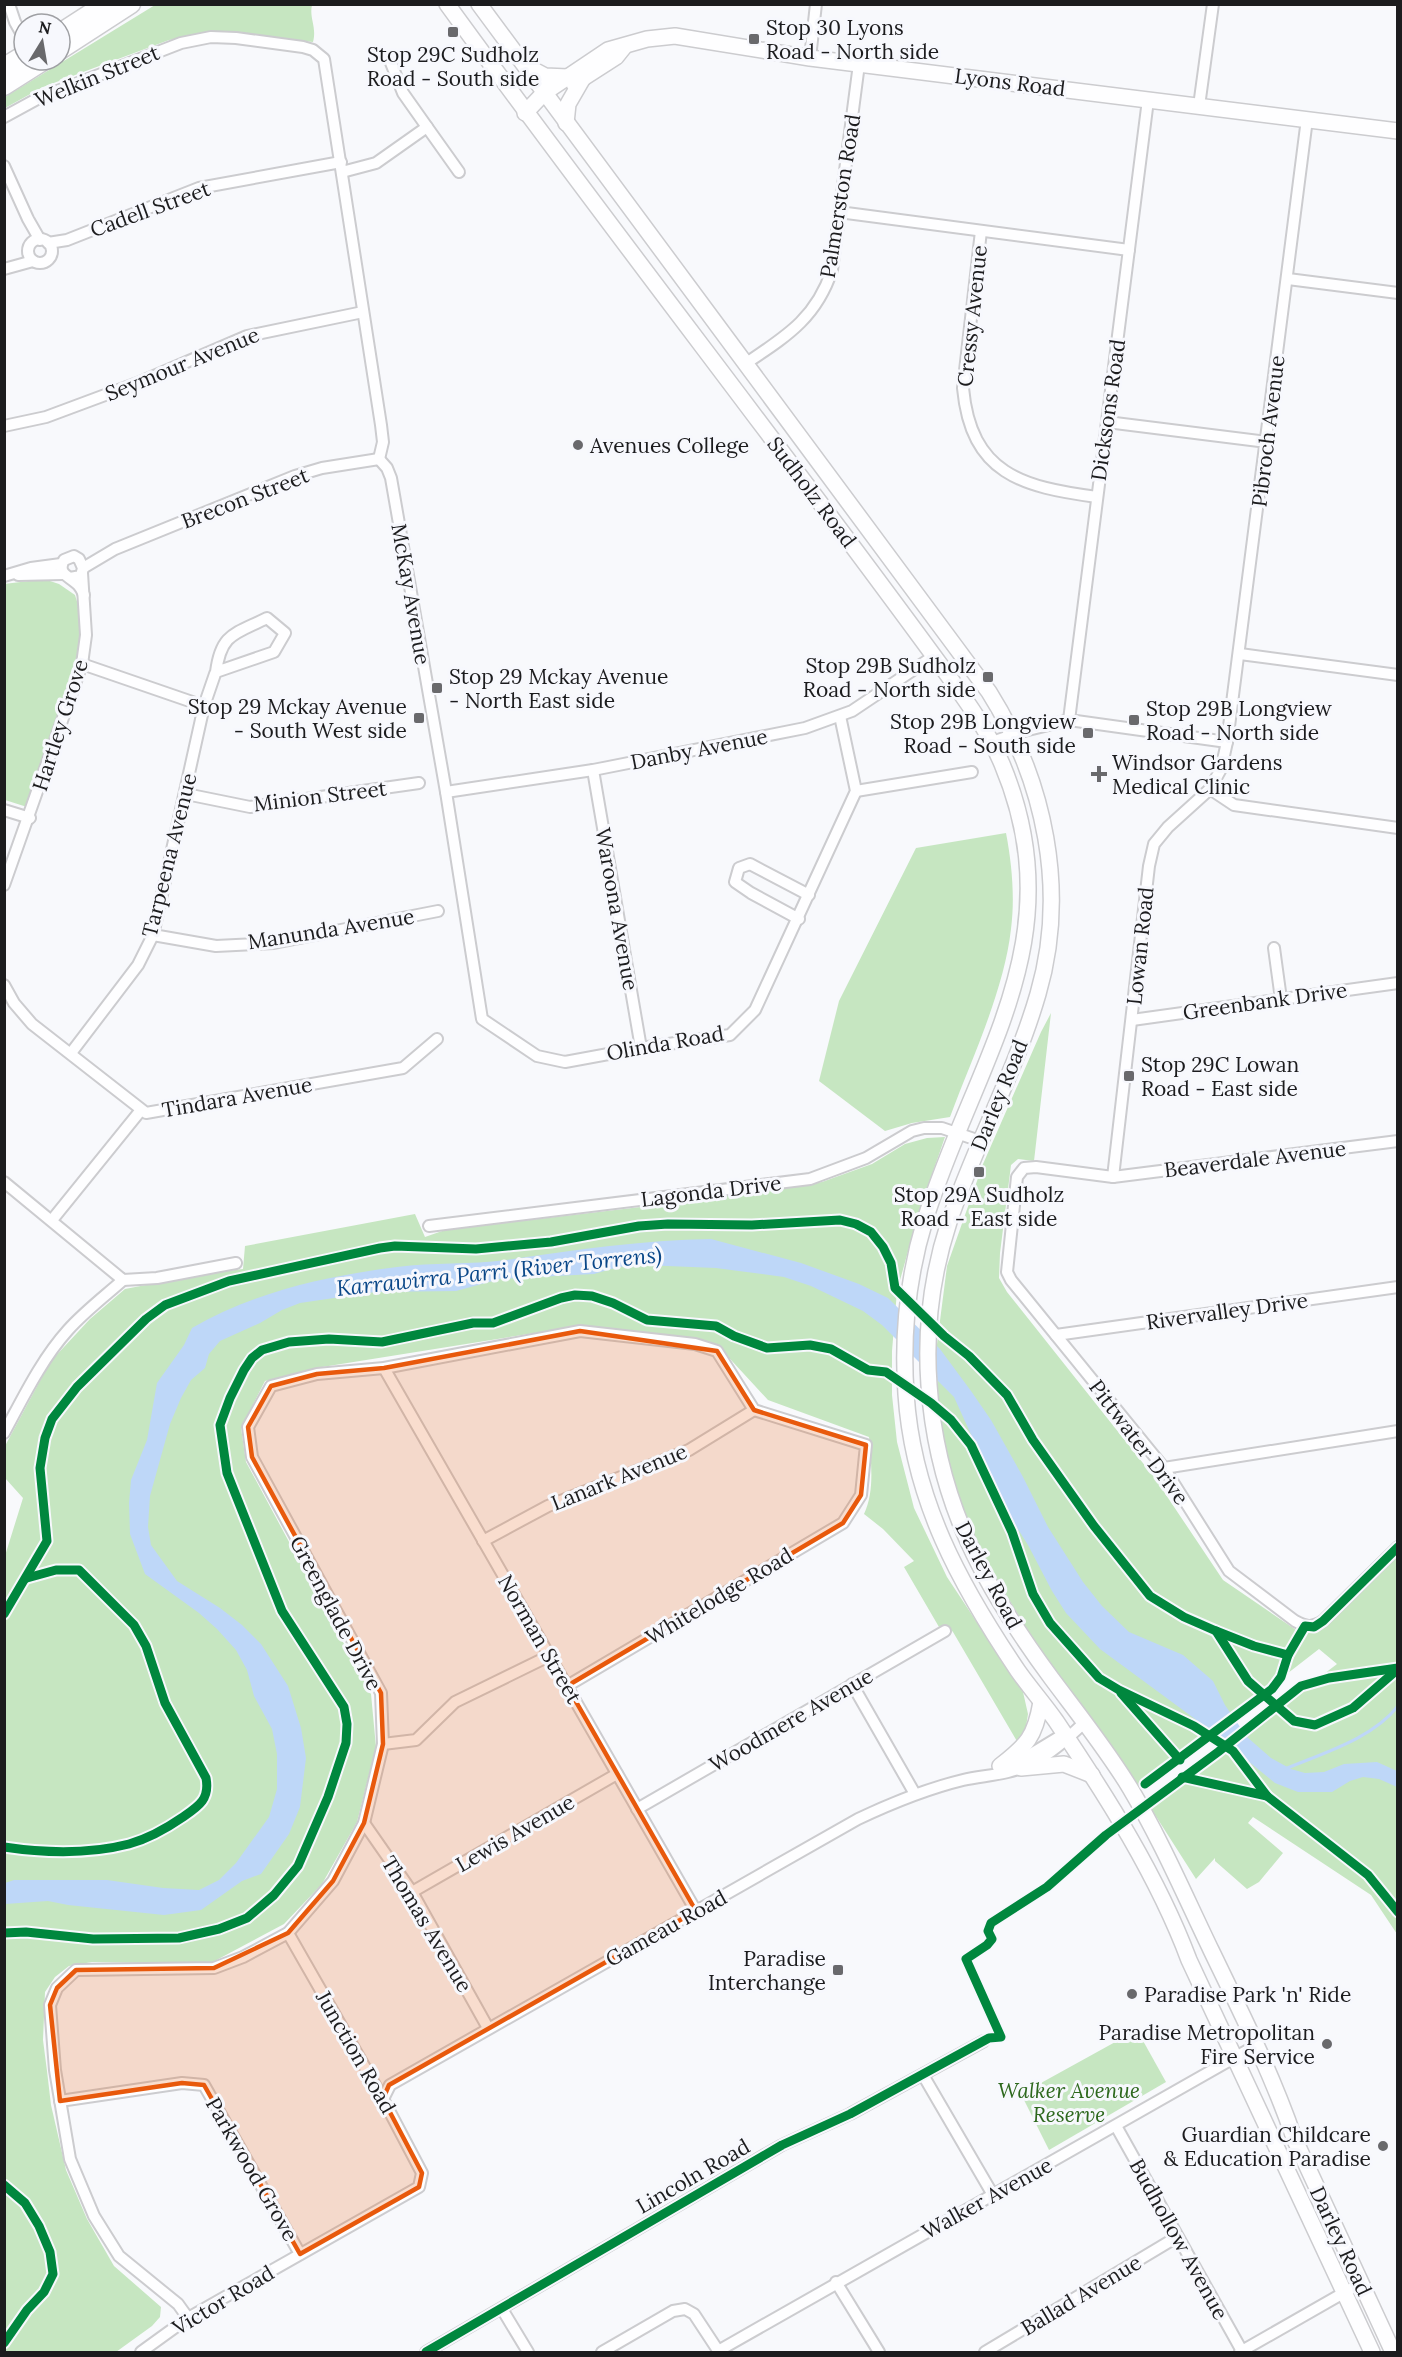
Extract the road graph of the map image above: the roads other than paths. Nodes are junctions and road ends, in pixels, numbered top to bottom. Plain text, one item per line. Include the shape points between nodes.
1 (105, 4) edge
2 (131, 4) edge
3 (447, 4) edge
4 (478, 4) edge
5 (816, 4) edge
6 (1213, 4) edge
7 (72, 25) edge
8 (72, 42) edge
9 (625, 46) junction
10 (810, 58) junction
11 (391, 63) dead end
12 (859, 64) junction
13 (523, 65) junction
14 (26, 72) edge
15 (567, 77) junction
16 (583, 78) junction
17 (504, 82) junction
18 (4, 86) edge
19 (547, 97) junction
20 (1148, 100) junction
21 (1200, 106) junction
22 (525, 113) junction
23 (4, 117) edge
24 (1306, 119) junction
25 (566, 123) junction
26 (427, 127) junction
27 (1398, 131) edge
28 (4, 166) edge
29 (342, 167) junction
30 (459, 172) dead end
31 (840, 212) junction
32 (981, 231) junction
33 (39, 249) junction
34 (1129, 250) junction
35 (4, 269) edge
36 (1288, 279) junction
37 (1398, 293) edge
38 (363, 312) junction
39 (745, 364) junction
40 (1107, 422) junction
41 (4, 426) edge
42 (804, 442) junction
43 (1267, 442) junction
44 (784, 455) junction
45 (379, 459) junction
46 (1097, 497) junction
47 (82, 566) junction
48 (65, 572) junction
49 (10, 575) edge
50 (84, 595) junction
51 (956, 648) junction
52 (1240, 654) junction
53 (934, 656) junction
54 (82, 664) junction
55 (216, 672) junction
56 (1398, 675) edge
57 (204, 706) junction
58 (840, 716) junction
59 (1069, 720) junction
60 (1013, 734) junction
61 (992, 742) junction
62 (1227, 742) junction
63 (593, 770) junction
64 (972, 772) dead end
65 (419, 783) dead end
66 (1210, 789) junction
67 (856, 791) junction
68 (446, 792) junction
69 (186, 794) junction
70 (4, 810) edge
71 (30, 818) junction
72 (1398, 828) edge
73 (4, 885) edge
74 (809, 895) junction
75 (438, 911) dead end
76 (799, 919) junction
77 (153, 935) junction
78 (1274, 948) dead end
79 (1398, 982) edge
80 (4, 985) edge
81 (1281, 999) junction
82 (482, 1019) joint
83 (1132, 1020) junction
84 (437, 1039) dead end
85 (641, 1048) junction
86 (71, 1053) junction
87 (141, 1110) junction
88 (958, 1134) junction
89 (980, 1141) junction
90 (1398, 1141) edge
91 (1113, 1177) junction
92 (4, 1182) edge
93 (52, 1220) junction
94 (429, 1226) dead end
95 (236, 1263) dead end
96 (1007, 1272) joint
97 (123, 1280) junction
98 (1398, 1287) edge
99 (1056, 1335) junction
100 (384, 1368) junction
101 (754, 1410) junction
102 (1398, 1431) edge
103 (4, 1432) edge
104 (1164, 1468) junction
105 (483, 1542) junction
106 (1398, 1547) edge
107 (945, 1631) dead end
108 (549, 1656) junction
109 (852, 1684) junction
110 (567, 1686) junction
111 (1041, 1702) junction
112 (1085, 1722) junction
113 (1065, 1737) junction
114 (382, 1744) junction
115 (1000, 1766) junction
116 (1021, 1768) junction
117 (617, 1774) junction
118 (1092, 1775) junction
119 (964, 1780) junction
120 (915, 1794) junction
121 (637, 1809) junction
122 (364, 1823) junction
123 (412, 1892) junction
124 (696, 1911) junction
125 (288, 1933) junction
126 (488, 2028) junction
127 (984, 2041) dead end
128 (1256, 2046) junction
129 (1235, 2056) junction
130 (923, 2075) junction
131 (383, 2099) junction
132 (60, 2102) junction
133 (1116, 2126) junction
134 (422, 2173) joint
135 (993, 2195) junction
136 (1177, 2237) junction
137 (300, 2254) junction
138 (836, 2282) junction
139 (1361, 2283) junction
140 (1344, 2293) junction
141 (502, 2309) junction
142 (188, 2318) junction
143 (718, 2351) edge
144 (141, 2352) edge
145 (426, 2352) edge
146 (528, 2352) edge
147 (602, 2352) edge
148 (879, 2352) edge
149 (985, 2352) edge
150 (1241, 2352) edge
151 (1371, 2352) edge
152 (1393, 2352) edge

1 - 7 highway
2 - 8 highway
3 - 17 main road, Sudholz Road
4 - 13 main road, Sudholz Road
5 - 10 street
6 - 21 street
9 - 10 main road, Lyons Road via 675,36
9 - 15 main road, Lyons Road via 608,50
9 - 16 main road, Lyons Road via 616,57
10 - 12 main road, Lyons Road
11 - 26 street via 403,93
12 - 20 main road, Lyons Road
12 - 31 street, Palmerston Road
13 - 15 main road via 545,76
13 - 17 main road
13 - 19 main road, Sudholz Road
14 - 18 highway
15 - 19 main road, Lyons Road
16 - 19 main road, Lyons Road
16 - 25 main road via 568,104
17 - 22 main road, Sudholz Road
19 - 22 main road, Lyons Road
19 - 25 main road, Sudholz Road
20 - 21 main road, Lyons Road
20 - 34 street, Dicksons Road
21 - 24 main road, Lyons Road
22 - 44 main road, Sudholz Road
23 - 29 street, Welkin Street via 37,99 181,43 211,37 303,47 324,59
24 - 27 main road, Lyons Road
24 - 36 street, Pibroch Avenue
25 - 39 main road, Sudholz Road
26 - 29 street, Cadell Street via 376,163
26 - 30 street
28 - 33 street
29 - 33 street, Cadell Street via 199,188
29 - 38 street
31 - 32 street
31 - 39 street, Palmerston Road via 832,270 814,310 796,328
32 - 34 street
32 - 46 street, Cressy Avenue via 963,388 965,412 975,440 993,462 1019,480 1049,490
33 - 35 street, Cadell Street
34 - 40 street, Dicksons Road
36 - 37 street
36 - 43 street, Pibroch Avenue
38 - 41 street, Seymour Avenue via 247,336 46,417
38 - 45 street via 383,442
39 - 42 main road, Sudholz Road
40 - 43 street
40 - 46 street, Dicksons Road
42 - 44 main road
42 - 51 main road, Sudholz Road
43 - 52 street, Pibroch Avenue
44 - 53 main road, Sudholz Road
45 - 47 street, Brecon Street via 295,476
45 - 68 street, McKay Avenue via 391,478
46 - 59 street, Dicksons Road
47 - 48 street via 76,578
47 - 48 street via 68,557
47 - 50 street, Hartley Grove
48 - 49 street via 31,568
48 - 50 street
50 - 54 street, Hartley Grove via 86,635
51 - 53 main road
51 - 60 main road, Sudholz Road via 989,692
52 - 56 street
52 - 62 street, Pibroch Avenue
53 - 58 street, Danby Avenue via 868,702
53 - 61 main road, Sudholz Road
54 - 57 street
54 - 71 street, Hartley Grove
55 - 55 street, Tarpeena Avenue via 219,651 231,636 267,618 285,633 274,652
55 - 57 street, Tarpeena Avenue
57 - 69 street, Tarpeena Avenue
58 - 63 street, Danby Avenue via 805,728
58 - 67 street
59 - 60 street
59 - 62 street
60 - 61 street
60 - 89 main road, Darley Road via 1045,830 1051,885 1050,927 1038,996
61 - 88 main road, Darley Road via 1009,781 1023,834 1028,914 1011,1001
62 - 66 street, Lowan Road via 1221,769
63 - 68 street, Danby Avenue
63 - 85 street, Waroona Avenue
64 - 67 street
65 - 69 street, Minion Street via 250,807
66 - 72 street via 1234,805
66 - 83 street, Lowan Road via 1154,844
67 - 74 street, Olinda Road
68 - 82 street, McKay Avenue
69 - 77 street, Tarpeena Avenue
70 - 71 street, Hartley Grove
71 - 73 street, Hartley Grove
74 - 76 street, Olinda Road
74 - 76 street via 750,864 739,867 735,882
75 - 77 street, Manunda Avenue via 274,943 216,946
76 - 85 street, Olinda Road via 755,1010 730,1035
77 - 86 street, Tarpeena Avenue via 138,965
78 - 81 street
79 - 81 street, Greenbank Drive
80 - 86 street, Tindara Avenue via 23,1015
81 - 83 street, Greenbank Drive
82 - 85 street, Olinda Road via 537,1056 565,1062
83 - 91 street, Lowan Road
84 - 87 street, Tindara Avenue via 403,1068 146,1113
86 - 87 street, Tindara Avenue
87 - 93 street
88 - 89 street, Lagonda Drive
88 - 94 street, Lagonda Drive via 933,1126 912,1131 866,1158 810,1179
88 - 111 main road, Darley Road via 925,1222 910,1292 906,1396 918,1468 941,1539 970,1596
89 - 112 main road, Darley Road via 948,1225 931,1306 928,1353 932,1415 944,1479 970,1548 1016,1627
90 - 91 street, Beaverdale Avenue
91 - 96 street, Beaverdale Avenue via 1024,1168 1017,1177
92 - 93 street
93 - 97 street
95 - 97 street via 158,1278
96 - 99 street, Pittwater Drive
97 - 103 street via 68,1329 34,1378
98 - 99 street, Rivervalley Drive
99 - 104 street, Pittwater Drive
100 - 101 street, Greenglade Drive via 580,1331 695,1344 717,1351
100 - 105 street, Norman Street
100 - 114 street, Greenglade Drive via 316,1374 271,1386 249,1427 252,1457 381,1693
101 - 105 street, Lanark Avenue via 689,1450 548,1506
101 - 110 street, Whitelodge Road via 866,1445 861,1496 843,1523
102 - 104 street
104 - 106 street, Pittwater Drive via 1229,1571 1305,1626 1314,1627 1323,1621
105 - 108 street, Norman Street
107 - 109 street, Woodmere Avenue
108 - 110 street, Norman Street
108 - 114 street via 455,1702 416,1740
109 - 120 street
109 - 121 street, Woodmere Avenue
110 - 117 street, Norman Street
111 - 113 main road, Darley Road
111 - 115 main road via 1027,1744
112 - 113 street, Gameau Road
112 - 128 main road, Darley Road via 1148,1822
113 - 115 street, Gameau Road
113 - 116 street, Gameau Road via 1042,1758
113 - 118 main road, Darley Road
114 - 122 street, Greenglade Drive
115 - 119 street, Gameau Road
116 - 118 main road via 1064,1764
116 - 119 street, Gameau Road
117 - 121 street, Norman Street
117 - 123 street, Lewis Avenue
118 - 129 main road, Darley Road via 1128,1833 1175,1923
119 - 120 street, Gameau Road
120 - 124 street, Gameau Road via 858,1819
121 - 124 street, Norman Street
122 - 123 street, Thomas Avenue
122 - 125 street, Greenglade Drive via 333,1881
123 - 126 street, Thomas Avenue
124 - 126 street, Gameau Road
125 - 131 street, Junction Road
125 - 132 street, Greenglade Drive via 214,1968 76,1970 57,1988 50,2005
126 - 131 street, Gameau Road via 389,2085
127 - 130 street, Lincoln Road
128 - 129 street, Walker Avenue
128 - 139 main road, Darley Road
129 - 133 street, Walker Avenue
129 - 140 main road, Darley Road
130 - 135 street
130 - 141 street, Lincoln Road via 782,2145
131 - 134 street, Junction Road
132 - 137 street, Parkwood Grove via 182,2084 204,2085
132 - 142 street, Greenglade Drive via 70,2159 94,2216 119,2256 178,2304
133 - 135 street, Walker Avenue
133 - 136 street, Budhollow Avenue
134 - 137 street, Victor Road via 419,2187
135 - 138 street, Walker Avenue
136 - 149 street, Ballad Avenue
136 - 150 street, Budhollow Avenue
137 - 142 street, Victor Road
138 - 143 street, Walker Avenue
138 - 148 street
139 - 140 street
139 - 152 main road, Darley Road
140 - 150 street
140 - 151 main road, Darley Road
141 - 145 street, Lincoln Road
141 - 146 street
142 - 144 street, Victor Road
143 - 147 street via 694,2314 685,2309 673,2311

